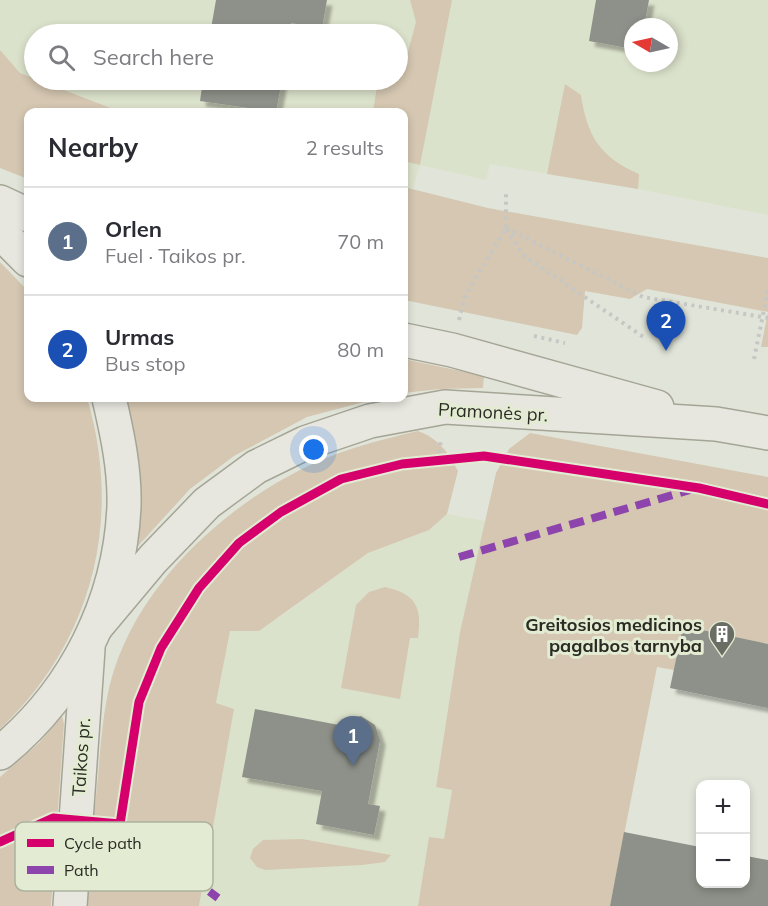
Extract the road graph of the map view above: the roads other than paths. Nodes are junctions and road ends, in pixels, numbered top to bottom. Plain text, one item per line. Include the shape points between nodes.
1 (0, 202) edge
2 (24, 212) edge
3 (0, 215) edge
4 (24, 224) edge
5 (0, 232) edge
6 (24, 256) edge
7 (408, 341) edge
8 (110, 402) edge
9 (716, 424) junction
10 (768, 433) edge
11 (92, 635) junction
12 (0, 753) edge
13 (77, 822) edge
14 (71, 891) edge
15 (70, 906) edge

1 - 2 main road
3 - 4 main road
5 - 6 main road
7 - 9 main road, Pramonės pr.
8 - 11 main road via 120,444 124,506 116,568
9 - 10 main road, Pramonės pr.
9 - 11 main road, Pramonės pr. via 444,407 345,428 256,467 207,502 153,559
11 - 12 main road via 59,693 21,736
11 - 13 main road, Taikos pr.
14 - 15 main road, Taikos pr.

